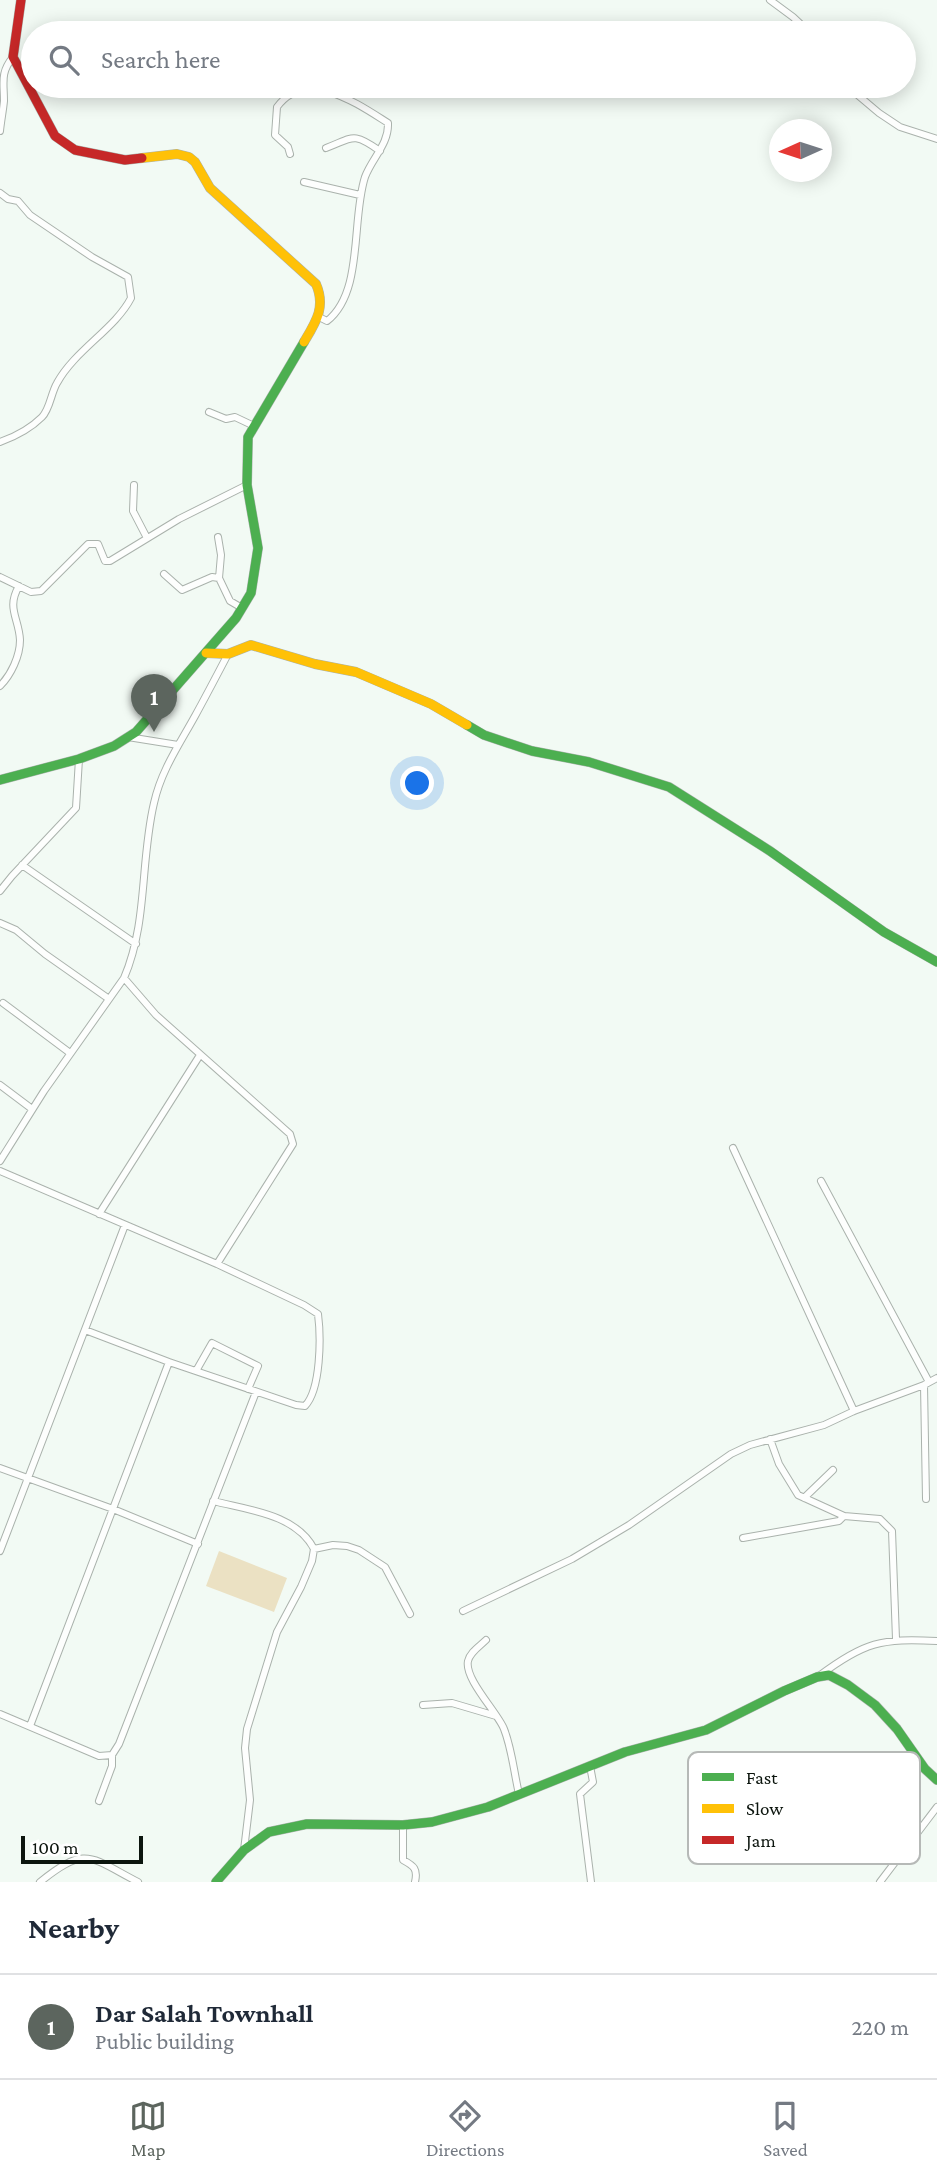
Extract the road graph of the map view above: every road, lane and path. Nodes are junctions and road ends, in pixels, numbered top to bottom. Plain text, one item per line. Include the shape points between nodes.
1 (21, 0) edge
2 (770, 0) edge
3 (797, 21) edge
4 (13, 57) junction
5 (21, 72) edge
6 (35, 98) edge
7 (288, 98) edge
8 (349, 98) edge
9 (861, 98) edge
10 (0, 131) edge
11 (937, 139) edge
12 (326, 148) dead end
13 (380, 151) junction
14 (290, 153) dead end
15 (304, 182) dead end
16 (0, 193) edge
17 (360, 195) junction
18 (319, 317) junction
19 (209, 412) dead end
20 (254, 426) junction
21 (0, 442) edge
22 (134, 485) dead end
23 (247, 485) junction
24 (218, 537) dead end
25 (147, 538) junction
26 (164, 574) dead end
27 (0, 577) edge
28 (219, 578) junction
29 (19, 586) junction
30 (242, 608) junction
31 (206, 653) junction
32 (228, 654) junction
33 (0, 686) edge
34 (128, 737) junction
35 (178, 746) junction
36 (79, 760) junction
37 (0, 780) edge
38 (22, 865) junction
39 (0, 891) edge
40 (0, 923) edge
41 (136, 944) junction
42 (937, 962) edge
43 (124, 978) junction
44 (109, 999) junction
45 (3, 1003) dead end
46 (70, 1053) junction
47 (200, 1055) junction
48 (0, 1085) edge
49 (32, 1109) junction
50 (733, 1148) dead end
51 (0, 1161) edge
52 (0, 1171) edge
53 (821, 1181) dead end
54 (99, 1213) junction
55 (125, 1225) junction
56 (217, 1264) junction
57 (85, 1330) junction
58 (169, 1362) junction
59 (196, 1371) junction
60 (937, 1378) edge
61 (927, 1383) junction
62 (252, 1391) junction
63 (854, 1411) junction
64 (770, 1439) junction
65 (0, 1468) edge
66 (833, 1470) dead end
67 (28, 1479) junction
68 (804, 1498) junction
69 (926, 1499) dead end
70 (213, 1501) junction
71 (113, 1509) junction
72 (844, 1517) junction
73 (743, 1538) dead end
74 (198, 1544) junction
75 (314, 1549) junction
76 (0, 1551) edge
77 (463, 1611) dead end
78 (410, 1614) dead end
79 (896, 1639) junction
80 (486, 1640) dead end
81 (937, 1641) edge
82 (817, 1677) junction
83 (423, 1705) dead end
84 (0, 1714) edge
85 (496, 1716) junction
86 (30, 1726) junction
87 (914, 1752) edge
88 (112, 1755) junction
89 (920, 1761) edge
90 (590, 1766) junction
91 (937, 1780) edge
92 (519, 1794) junction
93 (100, 1801) dead end
94 (937, 1807) edge
95 (403, 1825) junction
96 (920, 1829) edge
97 (244, 1850) junction
98 (893, 1864) edge
99 (40, 1882) edge
100 (138, 1882) edge
101 (216, 1882) edge
102 (415, 1882) edge
103 (591, 1882) edge
104 (880, 1882) edge

1 - 4 street
2 - 3 street
4 - 5 street
4 - 10 street via 2,75
6 - 18 street via 55,136 75,150 125,160 177,154 190,157 210,188 316,284 322,297
7 - 14 street via 277,107 275,135
8 - 13 street via 388,123
9 - 11 street via 900,127
12 - 13 street via 355,138
13 - 17 street
15 - 17 street
16 - 21 street via 128,277 131,298 65,370 43,416
17 - 18 street via 349,288 337,313 327,321
18 - 20 street
19 - 20 street
20 - 23 street via 248,436
22 - 25 street via 133,510
23 - 25 street
23 - 30 street via 258,548 251,593
24 - 28 street
25 - 29 street via 110,561 105,561 98,544 88,544 41,591
26 - 28 street via 182,590
27 - 29 street
28 - 30 street via 230,601
29 - 33 street via 12,613 20,642 18,654
30 - 31 street
31 - 32 street
31 - 34 street
32 - 35 street
32 - 42 street via 251,645 356,673 431,704 484,735 669,787 884,932
34 - 35 street
34 - 36 street
35 - 41 street via 160,780 154,805
36 - 37 street
36 - 38 street via 76,808
38 - 39 street
38 - 41 street
40 - 44 street
41 - 43 street
43 - 44 street
43 - 47 street
44 - 46 street
45 - 46 street
46 - 49 street
47 - 54 street
47 - 56 street via 290,1134 293,1144
48 - 49 street
49 - 51 street
50 - 63 street
52 - 54 street
53 - 61 street
54 - 55 street
55 - 56 street
55 - 57 street
56 - 62 street via 318,1314 319,1358 305,1406
57 - 58 street
57 - 67 street
58 - 59 street
58 - 71 street
59 - 62 street
59 - 62 street via 212,1343 258,1366
60 - 61 street
61 - 63 street
61 - 69 street
62 - 70 street
63 - 64 street via 824,1426
64 - 68 street via 779,1464
64 - 77 street via 712,1465 629,1525 572,1559
65 - 67 street
66 - 68 street
67 - 71 street
67 - 76 street
68 - 72 street
70 - 74 street
70 - 75 street via 279,1519 305,1536
71 - 74 street
71 - 86 street
72 - 73 street
72 - 79 street via 880,1519 892,1531
74 - 88 street
75 - 78 street via 347,1546 385,1567
75 - 97 street via 301,1587 277,1632 247,1729 250,1800
79 - 81 street
79 - 82 street via 844,1657
80 - 85 street via 468,1662
82 - 87 street via 837,1678 877,1706
82 - 90 street via 717,1725
83 - 85 street via 452,1703
84 - 86 street
85 - 92 street via 504,1727
86 - 88 street via 99,1756
88 - 93 street
89 - 91 street
90 - 92 street
90 - 103 street via 593,1782 580,1794
92 - 95 street via 488,1807
94 - 96 street
95 - 97 street via 285,1827
95 - 102 street via 403,1860 417,1873
97 - 101 street
98 - 104 street
99 - 100 street via 72,1859 86,1857

